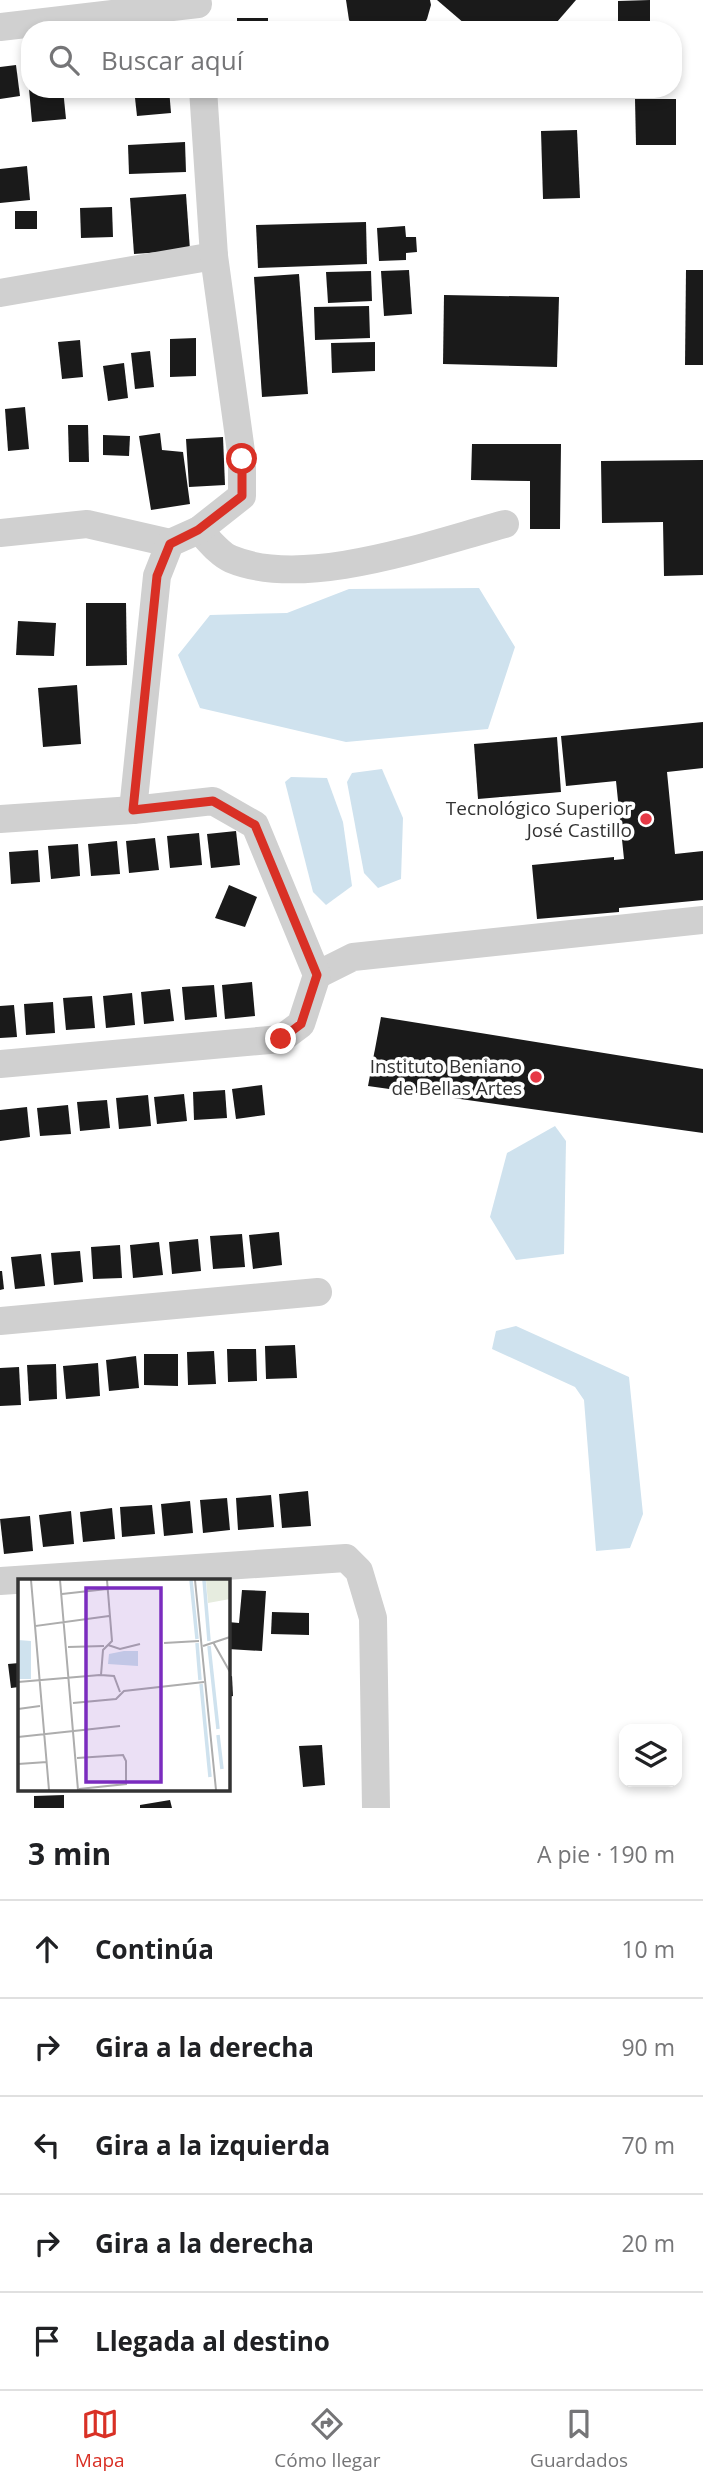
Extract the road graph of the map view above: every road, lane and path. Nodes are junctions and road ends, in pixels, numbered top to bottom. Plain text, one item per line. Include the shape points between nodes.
1 (199, 11) edge
2 (75, 21) edge
3 (21, 25) edge
4 (0, 27) edge
5 (204, 98) edge
6 (214, 256) junction
7 (0, 293) edge
8 (505, 524) dead end
9 (198, 530) junction
10 (0, 533) edge
11 (170, 544) junction
12 (133, 810) junction
13 (0, 819) edge
14 (703, 920) edge
15 (317, 975) junction
16 (0, 1064) edge
17 (318, 1292) dead end
18 (0, 1321) edge
19 (30, 1579) edge
20 (18, 1580) edge
21 (0, 1581) edge
22 (376, 1808) edge

1 - 2 street
3 - 4 street
5 - 6 street
6 - 7 street
6 - 9 street via 242,459 242,496
8 - 9 street via 386,556 312,569 262,569 228,558
9 - 11 street
10 - 11 street via 87,524
11 - 12 street via 157,576
12 - 13 street
12 - 15 street via 213,801 255,825
14 - 15 street via 353,957
15 - 16 street via 301,1024 281,1039
17 - 18 street
19 - 22 street via 346,1558 359,1571 373,1618
20 - 21 street

